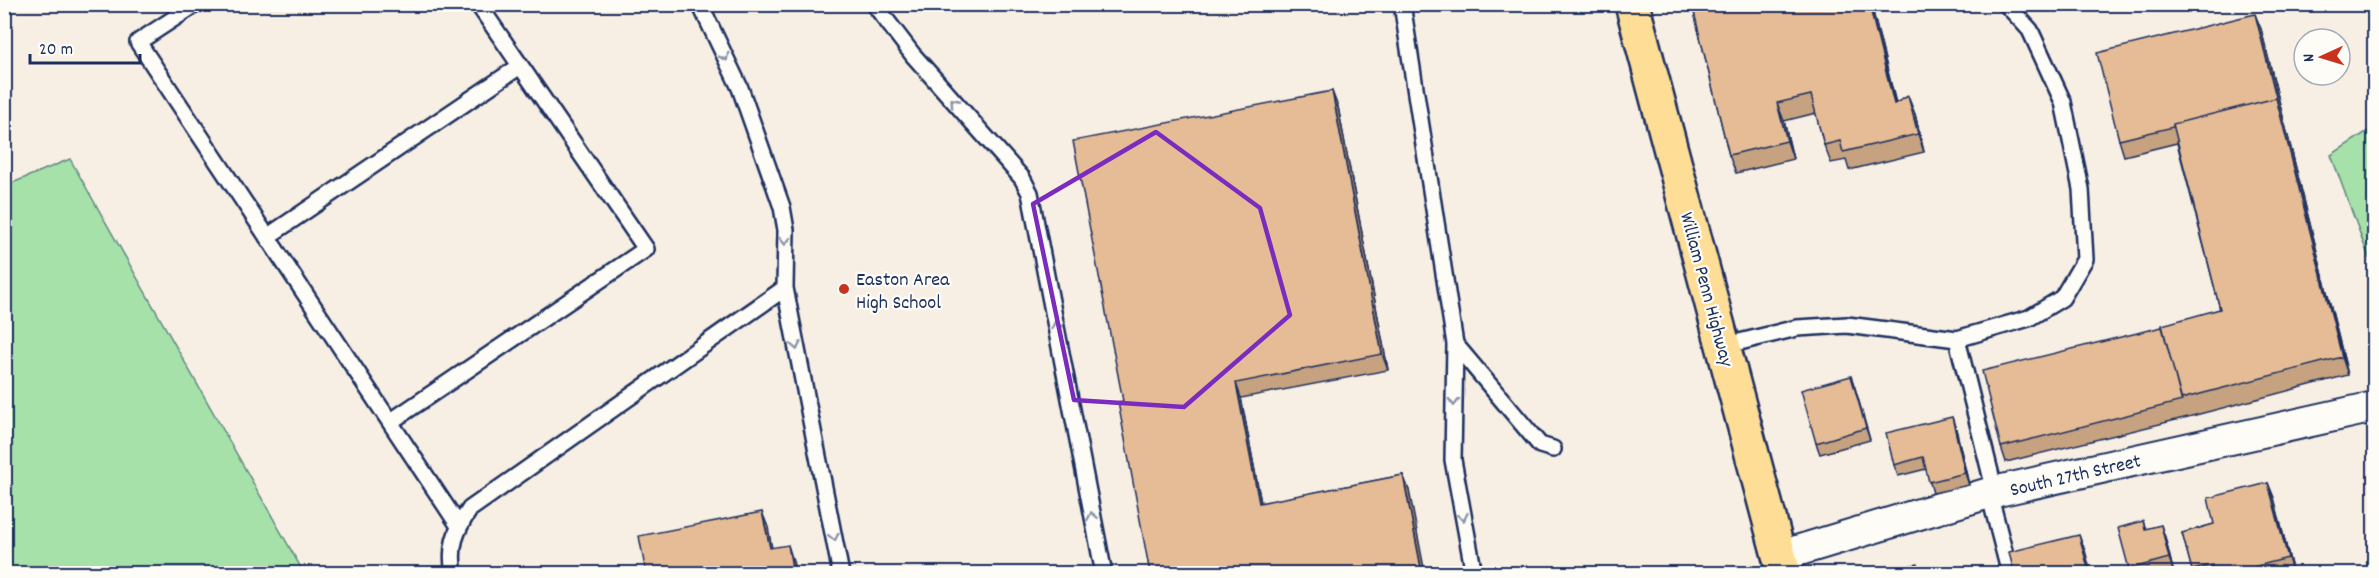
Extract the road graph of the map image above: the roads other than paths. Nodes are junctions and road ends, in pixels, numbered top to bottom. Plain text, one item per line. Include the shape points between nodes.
1 (196, 4) edge
2 (478, 4) edge
3 (700, 4) edge
4 (874, 4) edge
5 (1402, 4) edge
6 (1632, 4) edge
7 (2006, 4) edge
8 (520, 66) junction
9 (267, 237) junction
10 (785, 288) junction
11 (1957, 339) junction
12 (1455, 344) junction
13 (1724, 346) junction
14 (2374, 407) edge
15 (390, 422) junction
16 (1554, 449) dead end
17 (1992, 492) junction
18 (459, 526) junction
19 (1782, 565) edge
20 (454, 573) edge
21 (841, 573) edge
22 (1104, 573) edge
23 (1474, 573) edge
24 (2010, 573) edge

1 - 9 lane via 138,42
2 - 8 lane
3 -> 10 lane via 740,88 776,187 786,230
22 -> 4 lane via 1030,193 1022,178 913,55
5 - 12 lane
6 - 13 main road, William Penn Highway
7 - 11 lane via 2030,30 2063,102 2081,189 2085,259 2062,298 2029,318
8 - 9 lane
8 - 15 lane via 646,249
9 - 15 lane
10 - 18 lane via 483,498
10 -> 21 lane
11 - 13 lane via 1847,325 1797,328
11 - 17 lane
12 - 16 lane via 1540,445
12 -> 23 lane via 1453,460
13 - 19 main road, William Penn Highway
14 - 17 street, South 27th Street
15 - 18 lane
17 - 19 street, South 27th Street
17 - 24 lane
18 - 20 lane via 452,543

